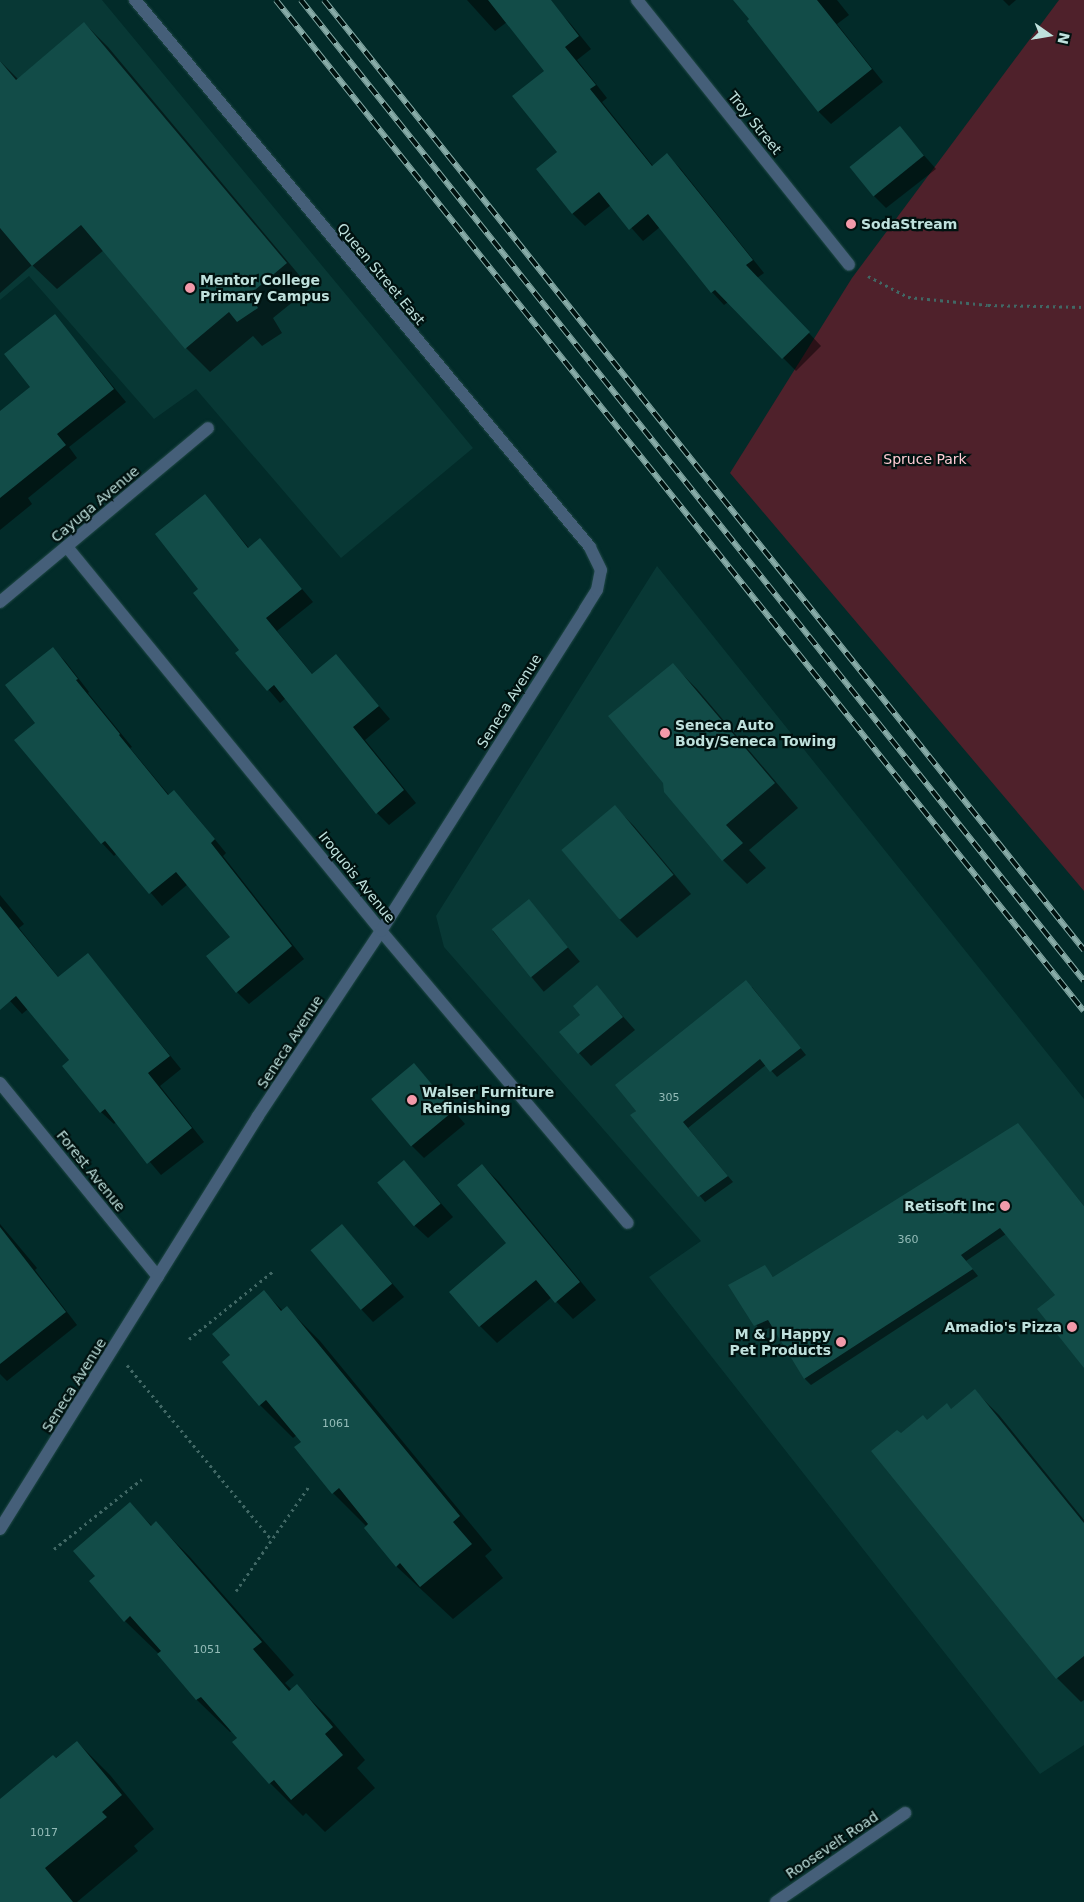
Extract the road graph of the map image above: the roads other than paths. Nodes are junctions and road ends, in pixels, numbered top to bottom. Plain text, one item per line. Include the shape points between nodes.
1 (135, 0) edge
2 (638, 0) edge
3 (849, 265) road end
4 (208, 428) dead end
5 (67, 547) junction
6 (600, 570) joint
7 (0, 602) edge
8 (381, 931) junction
9 (0, 1083) edge
10 (628, 1222) dead end
11 (158, 1277) junction
12 (0, 1529) edge
13 (905, 1813) dead end
14 (776, 1902) edge

1 - 6 street, Queen Street East via 590,547
2 - 3 street, Troy Street
4 - 5 street, Cayuga Avenue
5 - 7 street, Cayuga Avenue
5 - 8 street, Iroquois Avenue
6 - 8 street, Seneca Avenue via 597,590
8 - 10 street, Iroquois Avenue
8 - 11 street, Seneca Avenue via 258,1116
9 - 11 street, Forest Avenue
11 - 12 street, Seneca Avenue
13 - 14 street, Roosevelt Road

